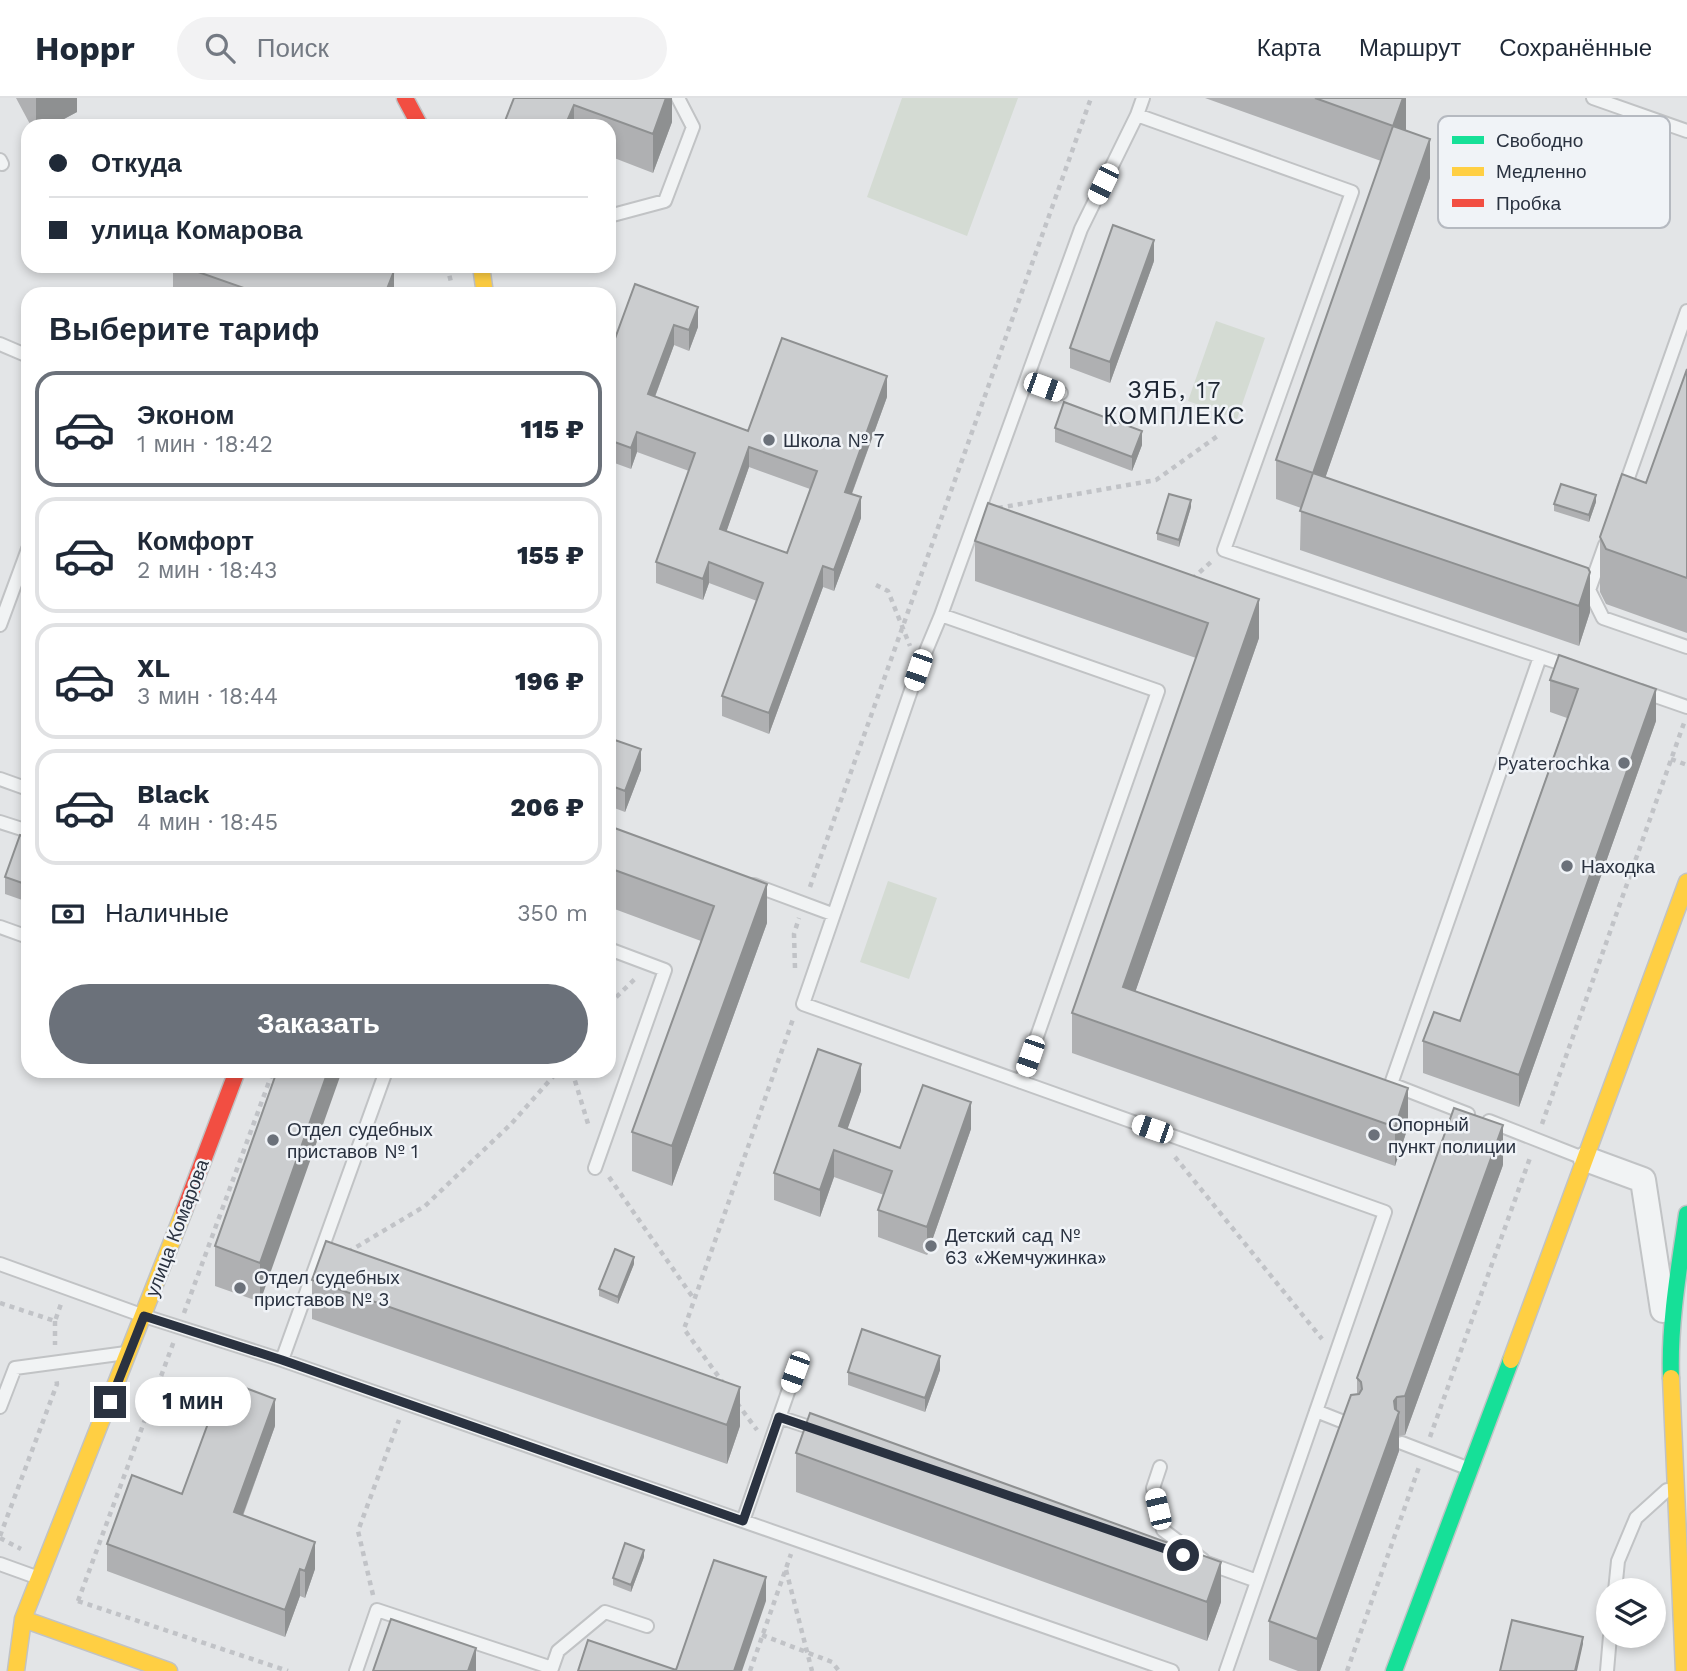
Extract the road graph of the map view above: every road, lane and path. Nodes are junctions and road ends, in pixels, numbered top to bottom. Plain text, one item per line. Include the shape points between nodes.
1 (405, 98) edge
2 (678, 98) edge
3 (1091, 98) edge
4 (1143, 98) edge
5 (1593, 98) edge
6 (1137, 115) junction
7 (1644, 116) edge
8 (416, 119) edge
9 (1670, 125) edge
10 (1687, 131) edge
11 (616, 214) edge
12 (1687, 311) edge
13 (0, 344) edge
14 (21, 353) edge
15 (1026, 381) junction
16 (1061, 393) dead end
17 (1219, 435) dead end
18 (1620, 501) edge
19 (979, 512) junction
20 (1611, 526) edge
21 (1224, 550) junction
22 (21, 568) edge
23 (1180, 575) edge
24 (876, 585) dead end
25 (942, 615) junction
26 (0, 625) edge
27 (902, 627) junction
28 (1687, 646) edge
29 (1539, 657) junction
30 (918, 670) junction
31 (1589, 673) edge
32 (1626, 686) edge
33 (1687, 707) edge
34 (1687, 716) edge
35 (1671, 759) junction
36 (1687, 765) edge
37 (0, 779) edge
38 (21, 786) edge
39 (0, 822) edge
40 (21, 829) edge
41 (739, 880) edge
42 (1687, 882) edge
43 (804, 903) junction
44 (832, 914) junction
45 (0, 927) edge
46 (21, 934) edge
47 (616, 952) edge
48 (651, 964) junction
49 (795, 972) dead end
50 (616, 997) edge
51 (803, 1004) junction
52 (234, 1078) edge
53 (383, 1078) edge
54 (552, 1078) edge
55 (576, 1078) edge
56 (1021, 1082) junction
57 (1152, 1129) junction
58 (1536, 1140) junction
59 (1586, 1159) junction
60 (596, 1164) junction
61 (1687, 1214) edge
62 (347, 1252) edge
63 (0, 1264) edge
64 (67, 1288) junction
65 (694, 1300) junction
66 (0, 1303) edge
67 (144, 1316) junction
68 (55, 1321) junction
69 (130, 1352) junction
70 (1335, 1356) junction
71 (1670, 1356) junction
72 (282, 1360) junction
73 (56, 1362) junction
74 (795, 1372) dead end
75 (729, 1392) edge
76 (737, 1402) edge
77 (405, 1403) junction
78 (0, 1407) edge
79 (1316, 1411) junction
80 (779, 1417) junction
81 (1354, 1426) edge
82 (760, 1433) dead end
83 (831, 1435) edge
84 (1430, 1437) dead end
85 (1402, 1443) dead end
86 (1420, 1465) dead end
87 (1160, 1467) dead end
88 (1470, 1469) junction
89 (1677, 1481) junction
90 (743, 1521) junction
91 (0, 1537) edge
92 (796, 1540) junction
93 (1170, 1551) edge
94 (0, 1564) edge
95 (1209, 1564) junction
96 (786, 1570) junction
97 (22, 1573) junction
98 (40, 1578) junction
99 (1616, 1578) edge
100 (1257, 1581) junction
101 (71, 1604) dead end
102 (377, 1610) junction
103 (23, 1619) junction
104 (647, 1626) dead end
105 (8, 1631) dead end
106 (762, 1635) junction
107 (1609, 1648) edge
108 (808, 1653) junction
109 (551, 1670) edge
110 (16, 1671) edge
111 (169, 1671) edge
112 (288, 1671) edge
113 (356, 1671) edge
114 (750, 1671) edge
115 (812, 1671) edge
116 (839, 1671) edge
117 (1172, 1671) edge
118 (1226, 1671) edge
119 (1346, 1671) edge
120 (1394, 1671) edge
121 (1607, 1671) edge
122 (1684, 1671) edge

1 - 8 street
2 - 11 lane via 693,127 666,201
3 - 27 path
4 - 6 lane
5 - 7 lane
6 - 15 lane via 1081,229
6 - 21 lane via 1352,192
9 - 10 lane
12 - 18 lane
13 - 14 lane
15 - 16 lane
15 - 19 lane
17 - 19 path via 1156,480
19 - 25 lane
20 - 28 lane via 1589,590 1602,618
21 - 23 path via 1193,579
21 - 29 lane
22 - 26 lane
24 - 27 path via 888,592
25 - 30 lane
25 - 56 lane via 1158,691
27 - 30 path
27 - 43 path
29 - 31 lane
29 - 58 lane via 1391,1084
30 - 44 lane
32 - 33 lane
34 - 35 path
35 - 36 path
35 - 58 path
37 - 38 lane
39 - 40 lane
41 - 43 lane
42 - 59 street
43 - 44 lane
43 - 49 path via 794,934
44 - 51 lane
45 - 46 lane
47 - 48 lane
48 - 50 path
48 - 60 lane via 665,970
51 - 56 lane
51 - 65 path via 795,1011
52 - 67 street, улица Комарова
53 - 72 lane
54 - 62 path via 511,1125 425,1206
55 - 60 path
56 - 57 lane
57 - 70 path
57 - 70 lane via 1385,1212
58 - 59 lane
58 - 84 path
59 - 71 street via 1643,1180
59 - 88 street
60 - 65 path
61 - 71 street
63 - 64 lane
64 - 67 lane
64 - 68 path
65 - 75 path via 684,1329
66 - 68 path
67 - 69 street, улица Комарова
67 - 72 lane
68 - 73 path
69 - 73 lane
69 - 98 street, улица Комарова
70 - 79 lane
71 - 89 street
72 - 77 lane
73 - 78 lane via 15,1368
73 - 91 path via 57,1384
74 - 80 lane
76 - 82 path
77 - 90 lane
77 - 102 path via 358,1531
79 - 81 lane
79 - 100 lane
80 - 83 lane
80 - 90 lane
85 - 88 lane
86 - 119 path
87 - 95 lane via 1153,1488 1163,1530
88 - 120 street
89 - 99 lane via 1636,1518 1618,1561
89 - 122 street
90 - 92 lane
91 - 97 path via 31,1554
92 - 96 path
92 - 117 lane
93 - 95 lane
94 - 97 lane
95 - 100 lane
96 - 106 path
96 - 108 path
97 - 98 lane
98 - 103 street, улица Комарова
100 - 118 lane
101 - 112 path via 78,1601
102 - 109 lane
102 - 113 lane
103 - 105 street
103 - 110 street
103 - 111 street
104 - 109 lane via 605,1612 558,1651
106 - 108 path
106 - 114 path
107 - 121 lane
108 - 115 path
108 - 116 path via 832,1661

